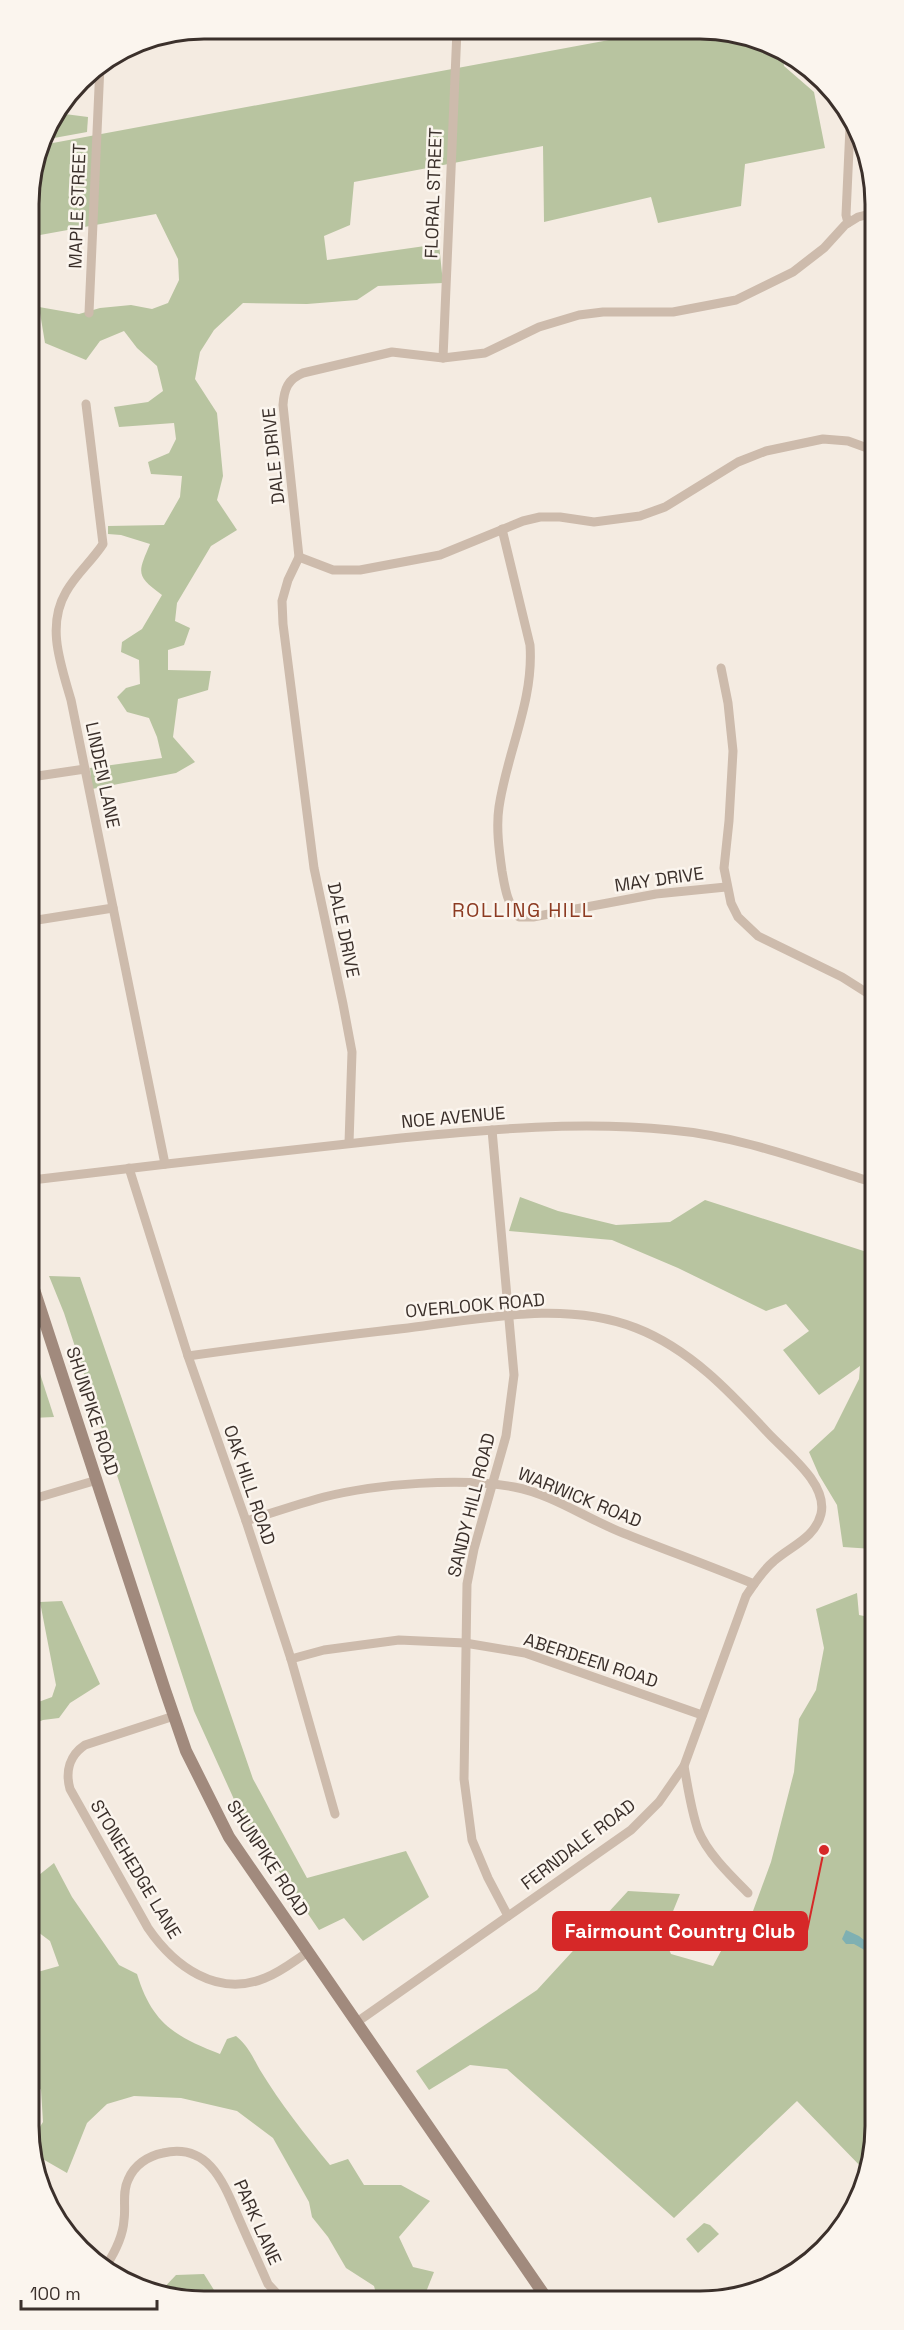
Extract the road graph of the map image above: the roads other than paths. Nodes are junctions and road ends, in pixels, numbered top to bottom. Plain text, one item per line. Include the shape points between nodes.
1 (457, 39) edge
2 (99, 77) edge
3 (850, 135) edge
4 (865, 215) edge
5 (848, 223) junction
6 (89, 313) dead end
7 (443, 358) junction
8 (86, 404) dead end
9 (865, 447) edge
10 (502, 529) junction
11 (299, 557) junction
12 (721, 668) dead end
13 (85, 770) junction
14 (39, 776) edge
15 (726, 887) junction
16 (113, 908) junction
17 (39, 920) edge
18 (865, 992) edge
19 (492, 1130) junction
20 (349, 1143) junction
21 (165, 1164) junction
22 (129, 1168) junction
23 (39, 1179) edge
24 (865, 1180) edge
25 (39, 1304) edge
26 (509, 1315) junction
27 (188, 1356) junction
28 (97, 1479) junction
29 (814, 1481) joint
30 (493, 1484) junction
31 (39, 1497) edge
32 (246, 1521) junction
33 (754, 1584) junction
34 (465, 1643) junction
35 (291, 1659) junction
36 (702, 1715) junction
37 (174, 1716) junction
38 (684, 1766) junction
39 (335, 1814) dead end
40 (748, 1893) dead end
41 (508, 1916) junction
42 (308, 1952) junction
43 (357, 2022) junction
44 (109, 2261) edge
45 (274, 2291) edge
46 (542, 2291) edge

1 - 7 street, FLORAL STREET
2 - 6 street, MAPLE STREET
3 - 5 street
4 - 5 street, DALE DRIVE
5 - 7 street, DALE DRIVE via 793,272 736,300 672,312 579,315 538,327 485,353
7 - 11 street, DALE DRIVE via 392,352 315,369 290,381 284,405
8 - 13 street, LINDEN LANE via 103,544 64,594 57,617 56,643
9 - 10 street via 823,439 766,451 738,462 666,507 640,516 594,522 540,517
10 - 11 street via 440,555 360,570 333,570
10 - 15 street, MAY DRIVE via 531,660 527,696 499,807 499,836 509,903 519,917 533,917 667,892
11 - 20 street, DALE DRIVE via 282,601 283,624 314,868 352,1052
12 - 15 street via 733,751
13 - 14 street
13 - 16 street, LINDEN LANE
15 - 18 street, MAY DRIVE via 738,917 758,936
16 - 17 street
16 - 21 street, LINDEN LANE
19 - 20 street, NOE AVENUE
19 - 24 street, NOE AVENUE via 600,1125 692,1132 751,1145
19 - 26 street, SANDY HILL ROAD
20 - 21 street, NOE AVENUE
21 - 22 street, NOE AVENUE
22 - 23 street, NOE AVENUE
22 - 27 street, OAK HILL ROAD
25 - 28 main road, SHUNPIKE ROAD
26 - 27 street, OVERLOOK ROAD
26 - 29 street, OVERLOOK ROAD via 602,1317 677,1347 706,1371
26 - 30 street, SANDY HILL ROAD via 514,1375 506,1436
27 - 32 street, OAK HILL ROAD
28 - 31 street
28 - 37 main road, SHUNPIKE ROAD
29 - 33 street, FERNDALE ROAD via 822,1502 815,1527 774,1561
30 - 32 street, WARWICK ROAD via 465,1481 360,1491
30 - 33 street, WARWICK ROAD via 541,1496 622,1533
30 - 34 street, SANDY HILL ROAD via 469,1575
32 - 35 street, OAK HILL ROAD
33 - 36 street, FERNDALE ROAD via 740,1609
34 - 35 street, ABERDEEN ROAD via 399,1640 324,1650
34 - 36 street, ABERDEEN ROAD via 525,1653
34 - 41 street, SANDY HILL ROAD via 467,1810 472,1839
35 - 39 street, OAK HILL ROAD
36 - 38 street, FERNDALE ROAD
37 - 42 main road, SHUNPIKE ROAD via 200,1782 229,1837
37 - 42 street, STONEHEDGE LANE via 85,1745 75,1753 68,1770 70,1789 148,1928 176,1962 198,1976 221,1983 265,1978
38 - 40 street via 699,1833
38 - 41 street, FERNDALE ROAD via 659,1802 631,1830
41 - 43 street, FERNDALE ROAD
42 - 43 main road, SHUNPIKE ROAD
43 - 46 main road, SHUNPIKE ROAD
44 - 45 street, PARK LANE via 122,2235 125,2191 131,2174 150,2157 187,2152 204,2160 220,2179

